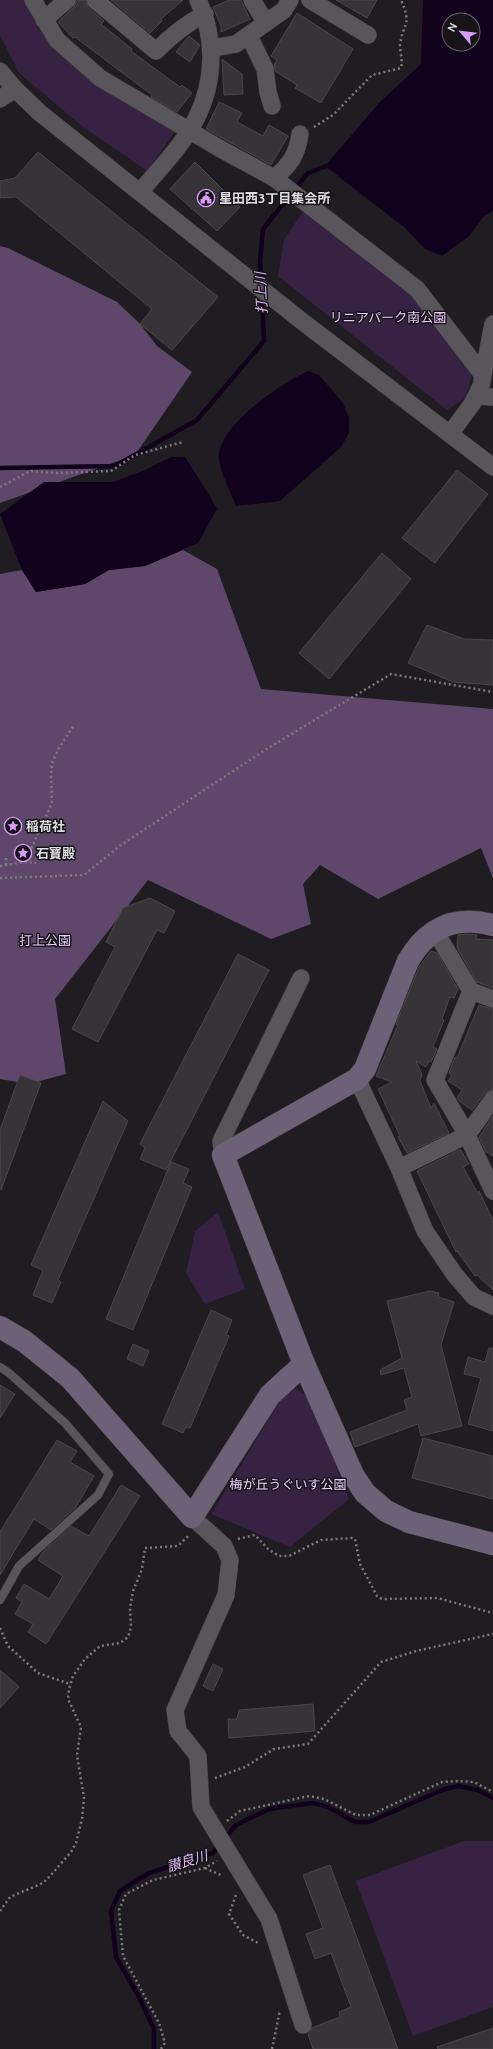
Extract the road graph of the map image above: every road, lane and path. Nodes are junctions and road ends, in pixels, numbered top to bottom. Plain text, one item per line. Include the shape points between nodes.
1 (33, 0) edge
2 (67, 0) edge
3 (95, 0) edge
4 (252, 0) edge
5 (290, 0) edge
6 (310, 0) edge
7 (401, 0) edge
8 (202, 7) edge
9 (44, 20) junction
10 (266, 23) junction
11 (368, 35) dead end
12 (248, 36) junction
13 (212, 48) junction
14 (0, 71) edge
15 (15, 89) junction
16 (0, 99) edge
17 (272, 106) dead end
18 (188, 130) junction
19 (305, 133) joint
20 (274, 178) junction
21 (140, 192) junction
22 (493, 324) edge
23 (483, 375) junction
24 (476, 396) junction
25 (493, 397) edge
26 (450, 434) junction
27 (183, 442) dead end
28 (493, 467) edge
29 (0, 487) edge
30 (493, 692) edge
31 (74, 725) dead end
32 (6, 858) dead end
33 (25, 862) junction
34 (36, 863) dead end
35 (6, 865) junction
36 (0, 866) edge
37 (0, 878) edge
38 (493, 925) edge
39 (435, 931) junction
40 (302, 978) dead end
41 (472, 991) junction
42 (493, 999) edge
43 (357, 1079) junction
44 (493, 1099) edge
45 (467, 1135) junction
46 (223, 1155) junction
47 (399, 1168) junction
48 (493, 1191) edge
49 (493, 1306) edge
50 (0, 1327) edge
51 (304, 1364) junction
52 (0, 1367) edge
53 (196, 1522) junction
54 (493, 1544) edge
55 (224, 1546) junction
56 (0, 1600) edge
57 (493, 1613) edge
58 (0, 1628) edge
59 (493, 1634) edge
60 (70, 1684) junction
61 (199, 1784) junction
62 (493, 1792) edge
63 (221, 1816) dead end
64 (226, 1860) junction
65 (205, 1868) junction
66 (225, 1877) dead end
67 (237, 1893) dead end
68 (0, 1911) edge
69 (262, 1945) dead end
70 (279, 2005) dead end
71 (303, 2025) dead end
72 (161, 2049) edge
73 (272, 2049) edge

1 - 9 street
2 - 9 street
3 - 8 street via 156,51
4 - 10 street
5 - 10 street via 284,10
6 - 11 street
7 - 19 path via 407,22 400,47 403,60 401,68 372,75 333,115
8 - 13 street
9 - 18 street via 57,40 100,78
10 - 12 street
12 - 13 street via 236,44
12 - 17 street via 265,69
13 - 18 street via 208,85 196,119
14 - 15 street
15 - 16 street
15 - 21 street via 40,113
18 - 20 street
18 - 21 street
19 - 20 street via 288,167
20 - 23 street via 417,289
21 - 26 street via 303,322
22 - 23 street
23 - 24 street
24 - 25 street
24 - 26 street
26 - 28 street
27 - 29 path via 135,455 111,471 30,471
30 - 37 path via 391,674 265,750 121,845 84,875
31 - 33 path via 52,763 52,803
32 - 35 path
33 - 34 path
33 - 35 path
35 - 36 path
38 - 39 street via 477,921 456,921
39 - 41 street
39 - 43 street via 416,947 408,961 365,1069
40 - 46 street via 221,1141
41 - 42 street
41 - 45 street via 436,1080
43 - 46 street
43 - 47 street
44 - 45 street
45 - 47 street
45 - 48 street
46 - 51 street
47 - 49 street via 425,1231 455,1275 474,1297
50 - 53 street via 24,1341 70,1378
51 - 53 street via 270,1395
51 - 54 street via 352,1475 365,1493 386,1511 409,1522
52 - 56 lane via 65,1423 109,1474 98,1495 19,1566
53 - 55 street
53 - 60 path via 178,1546 145,1548 142,1569 133,1591 128,1637 120,1643 100,1646 84,1659
55 - 57 path via 255,1535 279,1556 289,1556 321,1540 352,1538 355,1540 360,1564 377,1596 382,1599 437,1598
55 - 61 street via 230,1560 226,1595 176,1710 178,1730 198,1756
58 - 60 path via 8,1646 38,1673
59 - 61 path via 416,1651 381,1662 308,1744 274,1749 245,1767
60 - 68 path via 68,1699 81,1727 77,1755 84,1798 76,1843 51,1875 43,1882 10,1896
61 - 64 street via 201,1807
62 - 63 path via 474,1782 458,1780 442,1782 370,1815 356,1815 324,1799 309,1796 240,1811 225,1822
64 - 65 path
64 - 71 street via 269,1919
65 - 66 path
65 - 72 path via 153,1880 126,1894 119,1910 123,1956 159,2022 165,2043
67 - 69 path via 229,1914 243,1935
70 - 73 path via 280,2012

